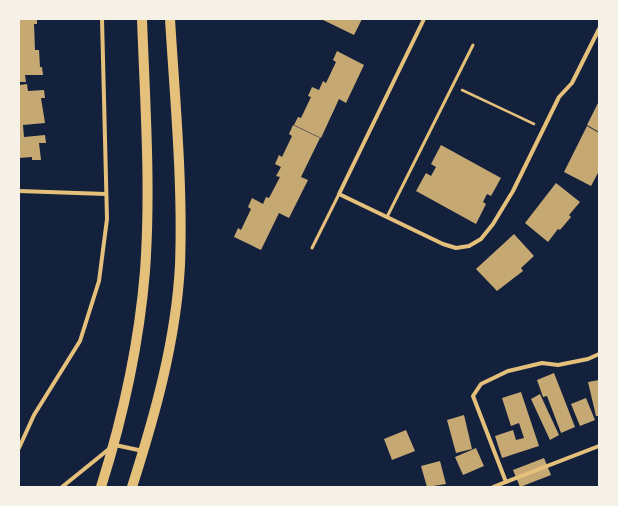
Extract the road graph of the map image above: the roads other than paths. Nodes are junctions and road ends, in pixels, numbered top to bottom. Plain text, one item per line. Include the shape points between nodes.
1 (102, 19) edge
2 (142, 19) edge
3 (170, 19) edge
4 (424, 19) edge
5 (599, 29) edge
6 (473, 45) dead end
7 (19, 191) edge
8 (106, 194) junction
9 (339, 194) junction
10 (387, 217) junction
11 (312, 248) dead end
12 (599, 354) edge
13 (114, 445) junction
14 (599, 446) edge
15 (19, 448) edge
16 (144, 451) junction
17 (506, 482) junction
18 (62, 487) edge
19 (101, 487) edge
20 (132, 487) edge
21 (493, 487) edge

1 - 8 street
2 - 13 main road via 147,188 145,271 134,353
3 - 16 main road via 179,182 180,265 161,390
4 - 9 street
5 - 10 street via 572,83 559,97 513,191 481,239 469,246 456,248
6 - 10 lane
7 - 8 street
8 - 15 street via 107,219 99,281 80,341 34,415
9 - 10 street
9 - 11 lane
12 - 17 street via 558,365 542,363 508,371 481,384 473,396
13 - 16 street
13 - 18 street
13 - 19 main road
14 - 17 street
16 - 20 main road
17 - 21 street

